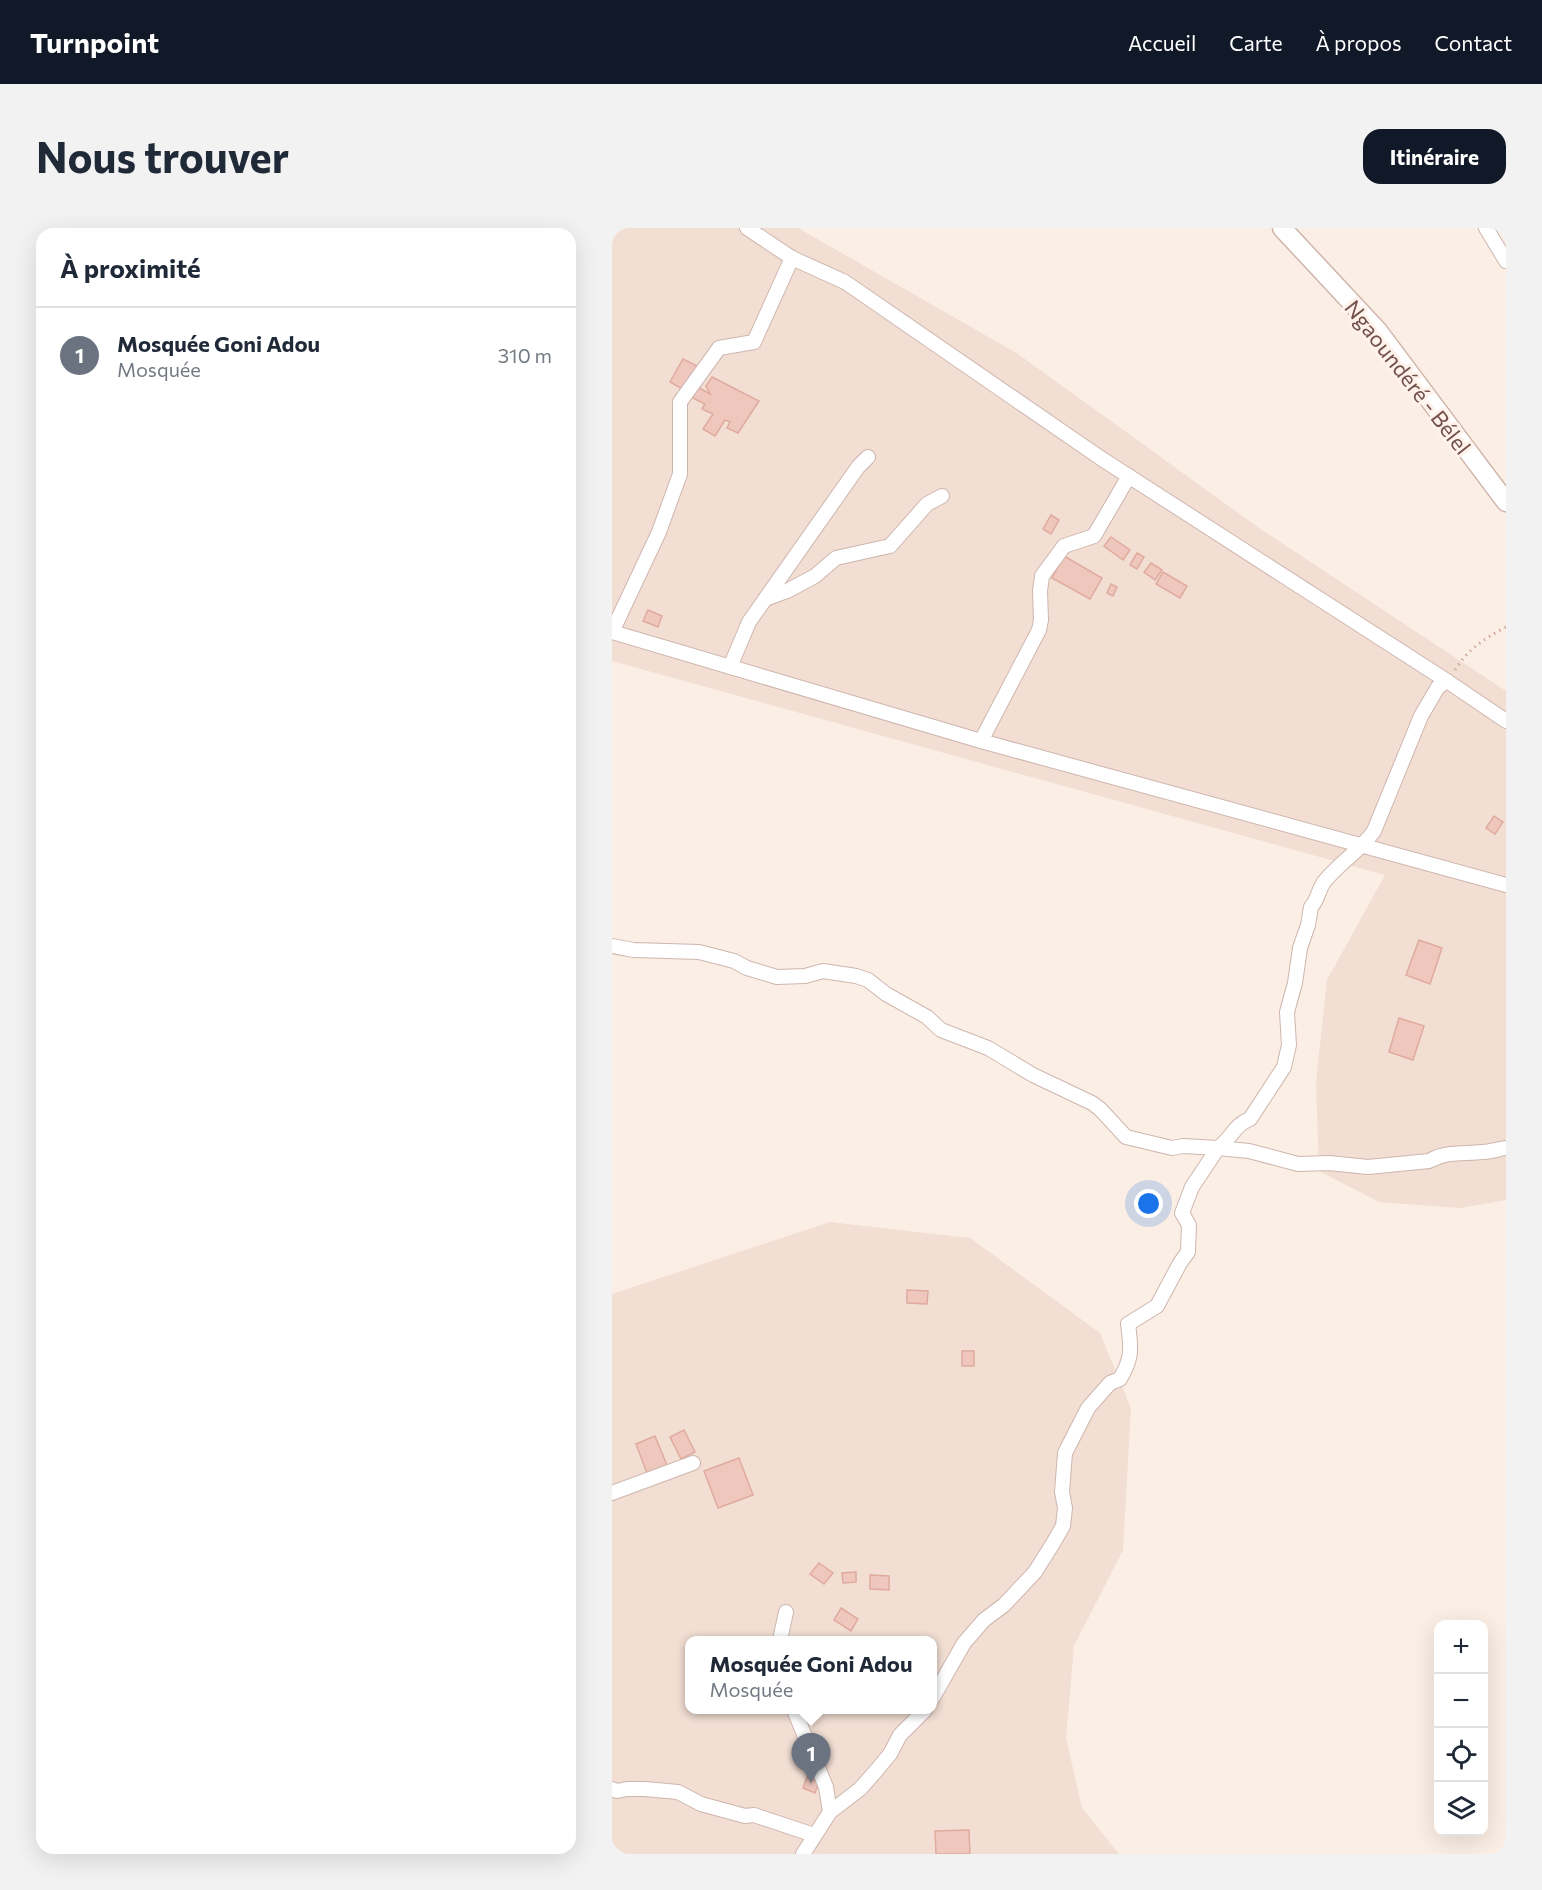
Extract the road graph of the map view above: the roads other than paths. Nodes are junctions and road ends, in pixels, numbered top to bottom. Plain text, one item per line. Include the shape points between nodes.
1 (747, 228) edge
2 (1282, 228) edge
3 (1486, 228) edge
4 (792, 258) junction
5 (1506, 261) edge
6 (868, 457) dead end
7 (1129, 476) junction
8 (942, 496) dead end
9 (1506, 502) edge
10 (765, 599) junction
11 (612, 632) edge
12 (730, 667) junction
13 (1447, 681) junction
14 (1506, 721) edge
15 (981, 741) junction
16 (1362, 846) junction
17 (1506, 885) edge
18 (612, 946) edge
19 (1218, 1148) junction
20 (1506, 1148) edge
21 (693, 1463) dead end
22 (612, 1493) edge
23 (786, 1612) dead end
24 (781, 1636) edge
25 (937, 1692) edge
26 (796, 1714) edge
27 (921, 1714) edge
28 (612, 1789) edge
29 (830, 1812) junction
30 (814, 1834) junction
31 (803, 1854) edge

1 - 4 street
2 - 9 main road, Ngaoundéré - Bélel via 1378,331
3 - 5 street
4 - 7 street via 845,282
4 - 11 street via 754,342 719,348 680,402 680,474 659,532
6 - 10 street
7 - 13 street
7 - 15 street via 1094,536 1064,546 1042,576 1039,630
8 - 10 street via 927,504 890,546 836,558 815,576
10 - 12 street via 749,622
11 - 12 street
12 - 15 street
13 - 14 street
13 - 16 street via 1438,687 1421,716 1379,821
15 - 16 street
16 - 17 street
16 - 19 street via 1325,882 1311,907 1287,1011 1289,1046 1284,1067 1250,1119 1241,1122
18 - 19 street via 699,952 777,977 823,972 868,980 941,1030 988,1048 1032,1075 1092,1103 1126,1137 1172,1148
19 - 20 street via 1249,1151 1298,1164 1368,1167
19 - 25 street via 1192,1187 1182,1213 1189,1225 1188,1252 1157,1306 1128,1324 1130,1362 1120,1379 1110,1383 1088,1408 1065,1453 1063,1526 1035,1572 964,1643
21 - 22 street
23 - 24 street
26 - 29 street via 826,1788
27 - 29 street via 860,1789
28 - 30 street via 678,1792 701,1804
29 - 30 street
30 - 31 street

